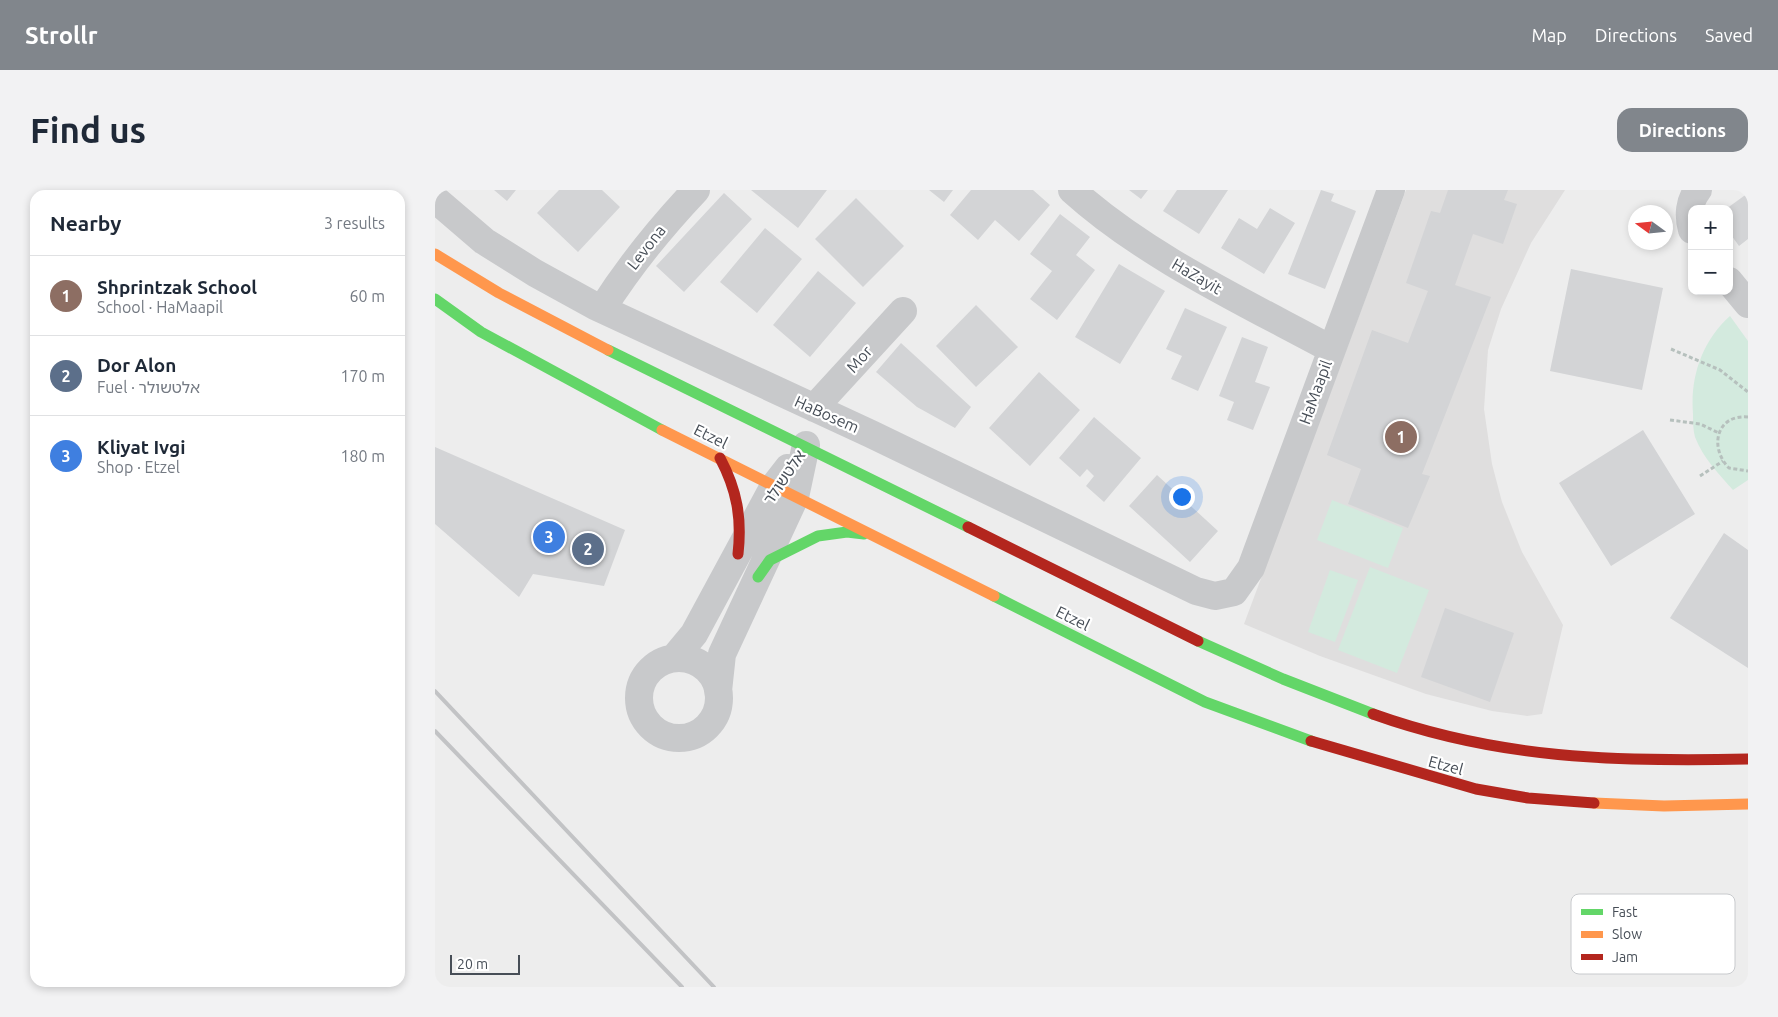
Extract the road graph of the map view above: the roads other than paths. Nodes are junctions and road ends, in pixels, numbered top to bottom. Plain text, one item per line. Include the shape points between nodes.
1 (695, 190) edge
2 (1072, 190) edge
3 (1391, 190) edge
4 (1698, 190) edge
5 (435, 200) edge
6 (1691, 205) edge
7 (435, 254) edge
8 (1733, 286) edge
9 (435, 299) edge
10 (1748, 304) edge
11 (602, 309) junction
12 (903, 310) dead end
13 (1331, 349) junction
14 (814, 408) junction
15 (806, 445) junction
16 (720, 458) junction
17 (784, 492) junction
18 (869, 535) junction
19 (738, 554) junction
20 (757, 577) junction
21 (1235, 592) joint
22 (674, 658) junction
23 (718, 691) junction
24 (1748, 759) edge
25 (1748, 804) edge

1 - 11 street, Levona via 632,263
2 - 13 street, HaZayit via 1089,206 1159,253
3 - 13 street, HaMaapil
4 - 6 street
5 - 11 street, HaBosem via 484,241
7 - 15 main road, Etzel via 517,304
8 - 10 street
9 - 16 main road, Etzel via 481,332 527,359
11 - 14 street, HaBosem
12 - 14 street, Mor
13 - 21 street, HaMaapil via 1251,568
14 - 21 street, HaBosem via 1196,591 1215,596
15 - 17 street, אלטשולר
15 - 24 main road, Etzel via 1154,620 1341,704 1447,736 1532,753 1665,761
16 - 17 main road, Etzel
16 - 19 main road via 732,480 740,510 742,527
17 - 18 main road, Etzel
17 - 19 street, אלטשולר
17 - 20 street, אלטשולר
18 - 20 main road via 847,532 818,536 770,560
18 - 25 main road, Etzel via 1205,702 1327,747 1443,781 1528,798 1665,806
19 - 22 street, אלטשולר via 694,634
20 - 23 street, אלטשולר via 722,654
22 - 23 street via 694,661 705,668 714,678
22 - 23 street via 656,665 640,686 641,712 657,732 670,737 695,735 715,717

